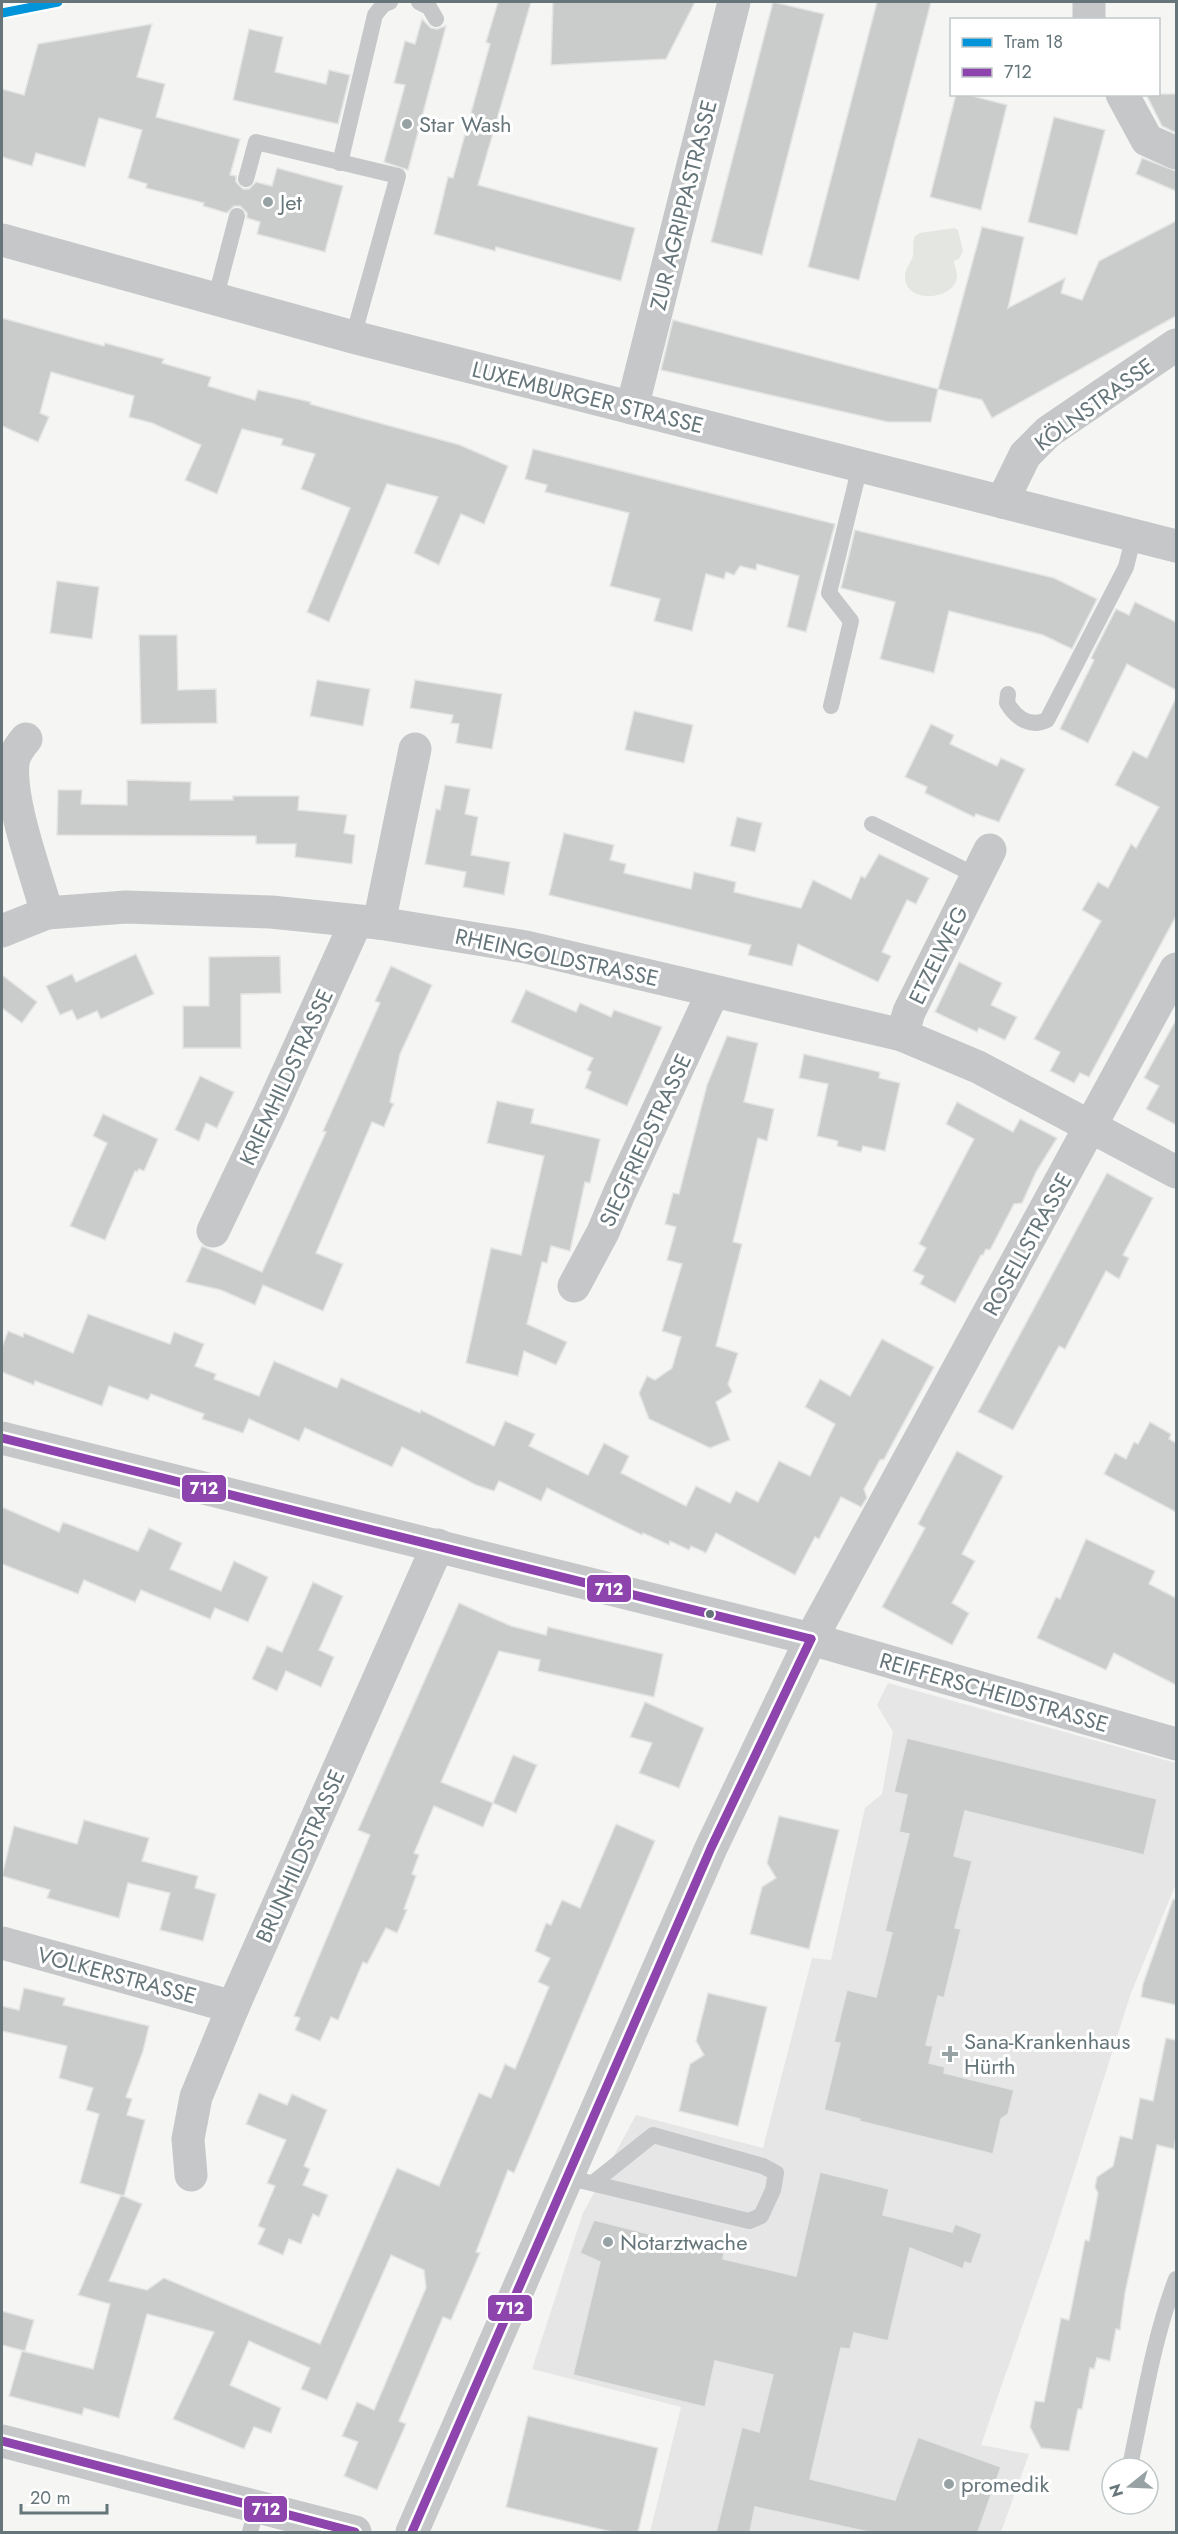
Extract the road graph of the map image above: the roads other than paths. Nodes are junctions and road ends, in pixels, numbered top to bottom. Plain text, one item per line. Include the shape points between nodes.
1 (390, 2) edge
2 (419, 2) edge
3 (734, 2) edge
4 (1089, 2) edge
5 (1089, 18) edge
6 (436, 19) dead end
7 (1123, 96) edge
8 (1176, 153) edge
9 (340, 163) junction
10 (246, 179) dead end
11 (237, 216) dead end
12 (2, 240) edge
13 (215, 300) junction
14 (353, 337) junction
15 (1176, 345) edge
16 (632, 408) junction
17 (860, 466) junction
18 (1002, 502) junction
19 (1134, 536) junction
20 (1176, 546) edge
21 (1008, 694) dead end
22 (831, 706) dead end
23 (26, 739) dead end
24 (415, 749) dead end
25 (872, 824) dead end
26 (983, 863) joint
27 (47, 913) junction
28 (368, 923) junction
29 (2, 931) edge
30 (1176, 969) edge
31 (713, 992) junction
32 (902, 1035) junction
33 (1092, 1125) junction
34 (1176, 1172) edge
35 (213, 1231) dead end
36 (574, 1286) dead end
37 (2, 1437) edge
38 (438, 1545) junction
39 (811, 1640) junction
40 (1176, 1744) edge
41 (2, 1943) edge
42 (233, 2007) junction
43 (191, 2175) dead end
44 (579, 2180) junction
45 (1176, 2279) edge
46 (2, 2441) edge
47 (1132, 2456) edge
48 (253, 2520) edge
49 (355, 2532) edge
50 (412, 2532) edge

1 - 9 lane via 375,15
2 - 6 lane via 429,7
3 - 16 street, ZUR AGRIPPASTRASSE
4 - 5 street
7 - 8 street via 1147,140
9 - 10 lane via 256,142
9 - 14 lane via 398,176
11 - 13 lane
12 - 13 street, LUXEMBURGER STRASSE
13 - 14 street, LUXEMBURGER STRASSE
14 - 16 street, LUXEMBURGER STRASSE
15 - 18 street, KÖLNSTRASSE via 1048,432 1026,455
16 - 17 street, LUXEMBURGER STRASSE
17 - 18 street, LUXEMBURGER STRASSE
17 - 22 lane via 829,593 851,621
18 - 19 street, LUXEMBURGER STRASSE
19 - 20 street, LUXEMBURGER STRASSE
19 - 21 lane via 1126,567 1047,720 1030,724 1006,703
23 - 27 street via 13,762 15,797
24 - 28 street, KRIEMHILDSTRASSE
25 - 26 lane, ETZELWEG
26 - 32 street, ETZELWEG via 909,1012
27 - 28 street, RHEINGOLDSTRASSE via 126,906 271,912
27 - 29 street, RHEINGOLDSTRASSE
28 - 31 street, RHEINGOLDSTRASSE via 526,947
28 - 35 street, KRIEMHILDSTRASSE via 285,1080
30 - 33 street, ROSELLSTRASSE
31 - 32 street, RHEINGOLDSTRASSE
31 - 36 street, SIEGFRIEDSTRASSE via 603,1232
32 - 33 street, RHEINGOLDSTRASSE via 978,1067
33 - 34 street, RHEINGOLDSTRASSE
33 - 39 street, ROSELLSTRASSE
37 - 38 street, REIFFERSCHEIDSTRASSE
38 - 39 street, REIFFERSCHEIDSTRASSE
38 - 42 street, BRUNHILDSTRASSE
39 - 40 street, REIFFERSCHEIDSTRASSE
39 - 44 street, ROSELLSTRASSE via 711,1848
41 - 42 street, VOLKERSTRASSE
42 - 43 street, BRUNHILDSTRASSE via 196,2097 188,2139
44 - 44 lane via 749,2221 761,2216 776,2173 652,2135
44 - 50 street, ROSELLSTRASSE
45 - 47 lane via 1155,2346
46 - 48 street
48 - 49 street

